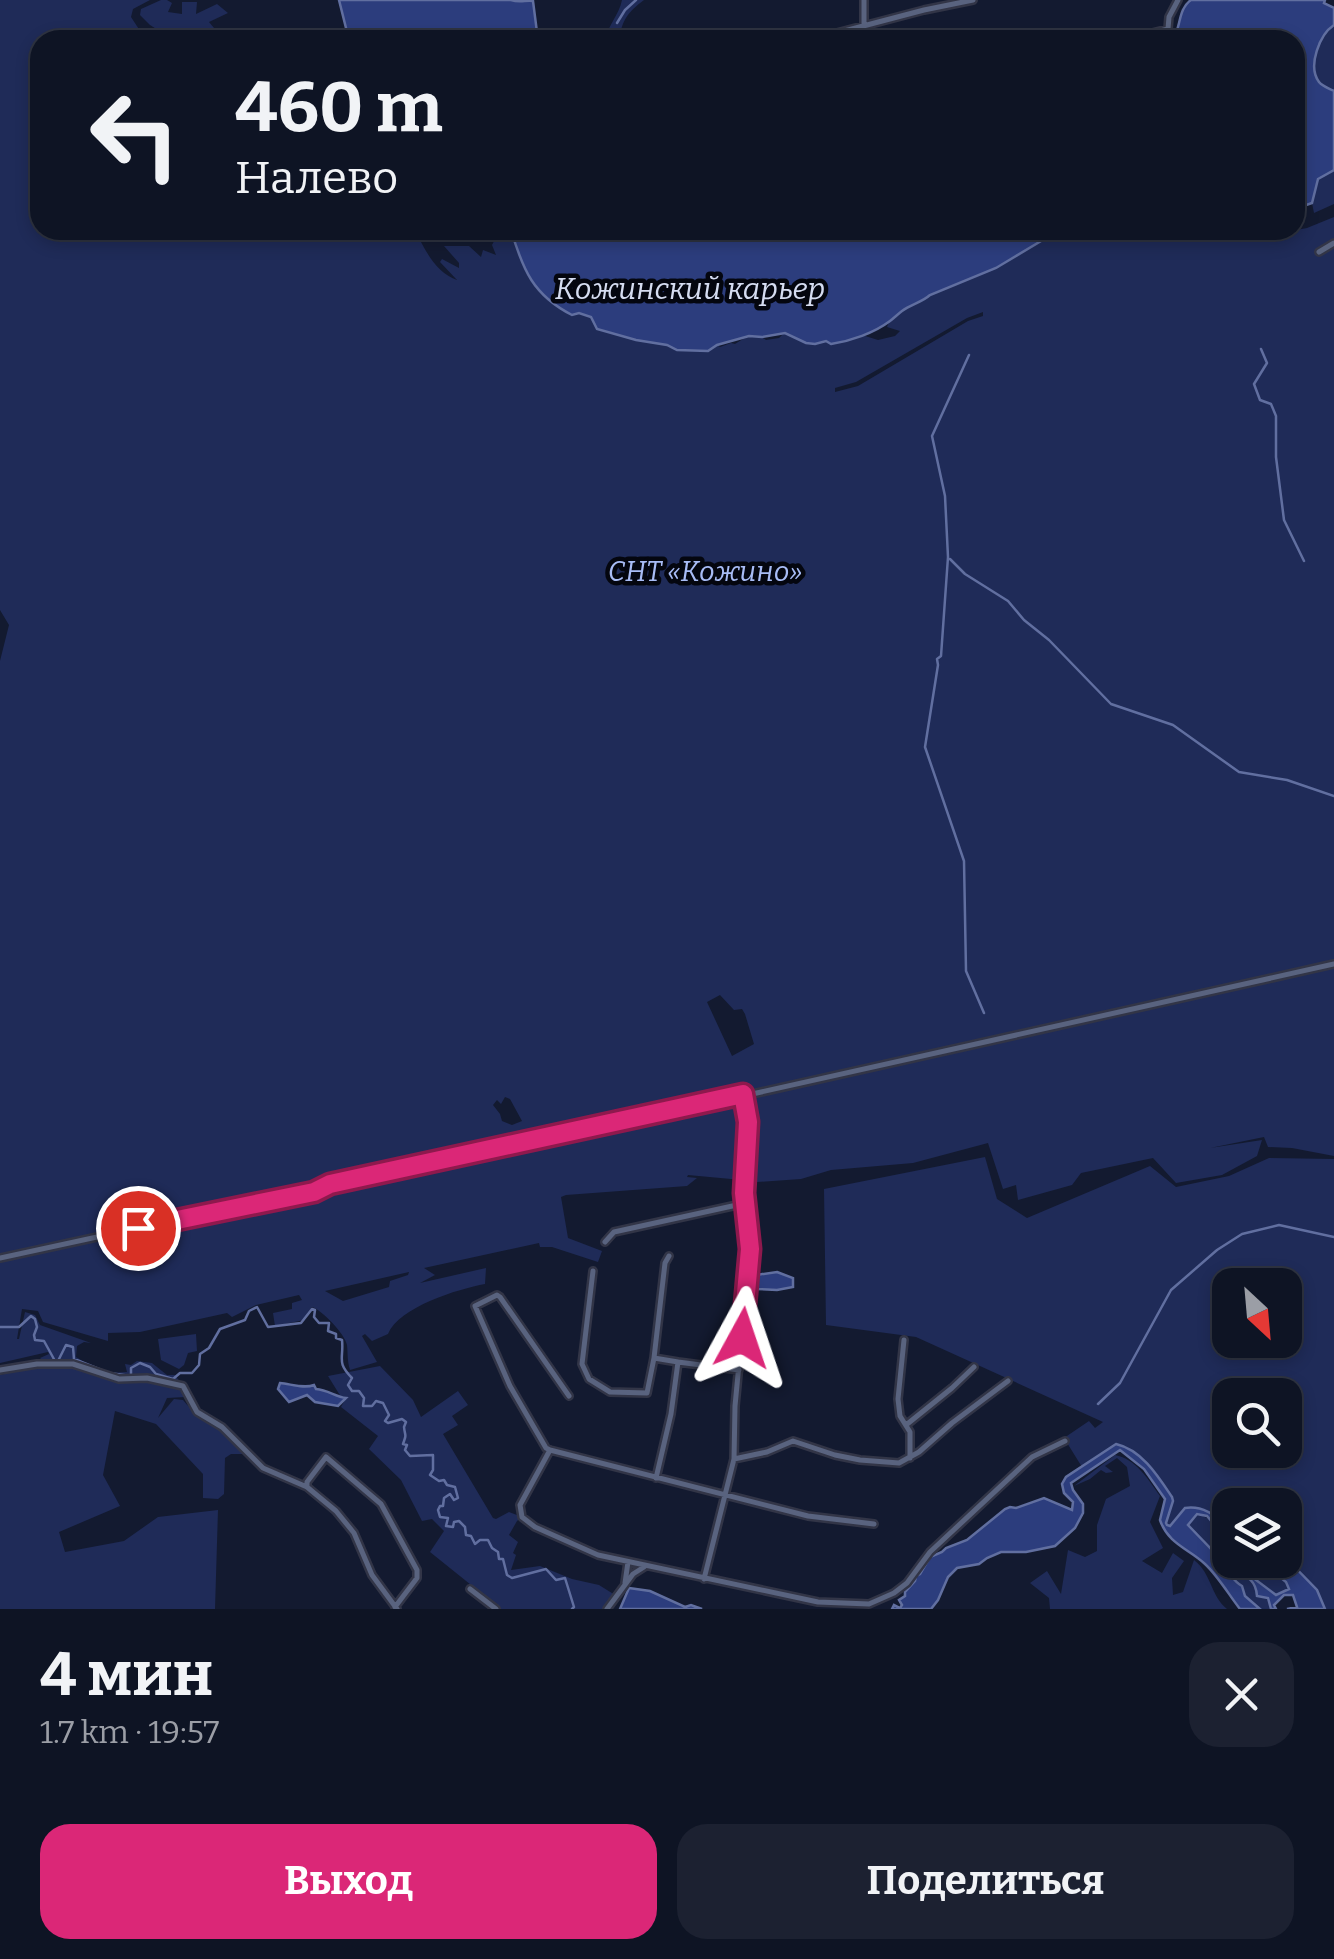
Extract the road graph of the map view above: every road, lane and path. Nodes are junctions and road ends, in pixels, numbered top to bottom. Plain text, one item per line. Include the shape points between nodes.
1 (864, 0) edge
2 (973, 0) edge
3 (1178, 0) edge
4 (864, 25) junction
5 (846, 30) edge
6 (1164, 30) edge
7 (1334, 243) edge
8 (1320, 252) dead end
9 (1334, 964) edge
10 (743, 1094) junction
11 (746, 1204) junction
12 (605, 1242) dead end
13 (670, 1256) dead end
14 (0, 1258) edge
15 (593, 1270) dead end
16 (904, 1340) dead end
17 (654, 1358) junction
18 (678, 1362) junction
19 (974, 1366) dead end
20 (0, 1370) edge
21 (739, 1370) junction
22 (1008, 1381) dead end
23 (568, 1396) dead end
24 (906, 1425) junction
25 (1064, 1441) dead end
26 (550, 1450) junction
27 (910, 1458) junction
28 (734, 1459) junction
29 (656, 1478) junction
30 (307, 1487) junction
31 (724, 1495) junction
32 (874, 1524) dead end
33 (628, 1562) junction
34 (638, 1566) junction
35 (704, 1579) junction
36 (626, 1583) junction
37 (470, 1589) dead end
38 (396, 1608) edge
39 (496, 1609) edge
40 (607, 1609) edge

1 - 4 street
2 - 4 street
3 - 6 street
4 - 5 street
7 - 8 street
9 - 10 street
10 - 11 street
10 - 14 street
11 - 12 street via 614,1232
11 - 21 street via 750,1249
13 - 17 street
15 - 17 street via 582,1364 589,1380 610,1392 648,1393
16 - 24 street via 898,1399
17 - 18 street
18 - 21 street
18 - 29 street
19 - 24 street
20 - 30 street via 73,1364 119,1379 183,1386 197,1412 263,1468
21 - 28 street
22 - 27 street
23 - 26 street via 500,1297 475,1306 510,1386
24 - 27 street
25 - 35 street via 1032,1458 930,1552 906,1583 870,1604 818,1602
26 - 29 street
26 - 33 street via 520,1504 522,1517 598,1555
27 - 28 street via 860,1460 793,1441
28 - 31 street
29 - 31 street
30 - 38 street via 354,1533
30 - 38 street via 326,1457 381,1504 417,1570
31 - 32 street
31 - 35 street
33 - 34 street
33 - 36 street
34 - 35 street
34 - 36 street
36 - 40 street
37 - 39 street

